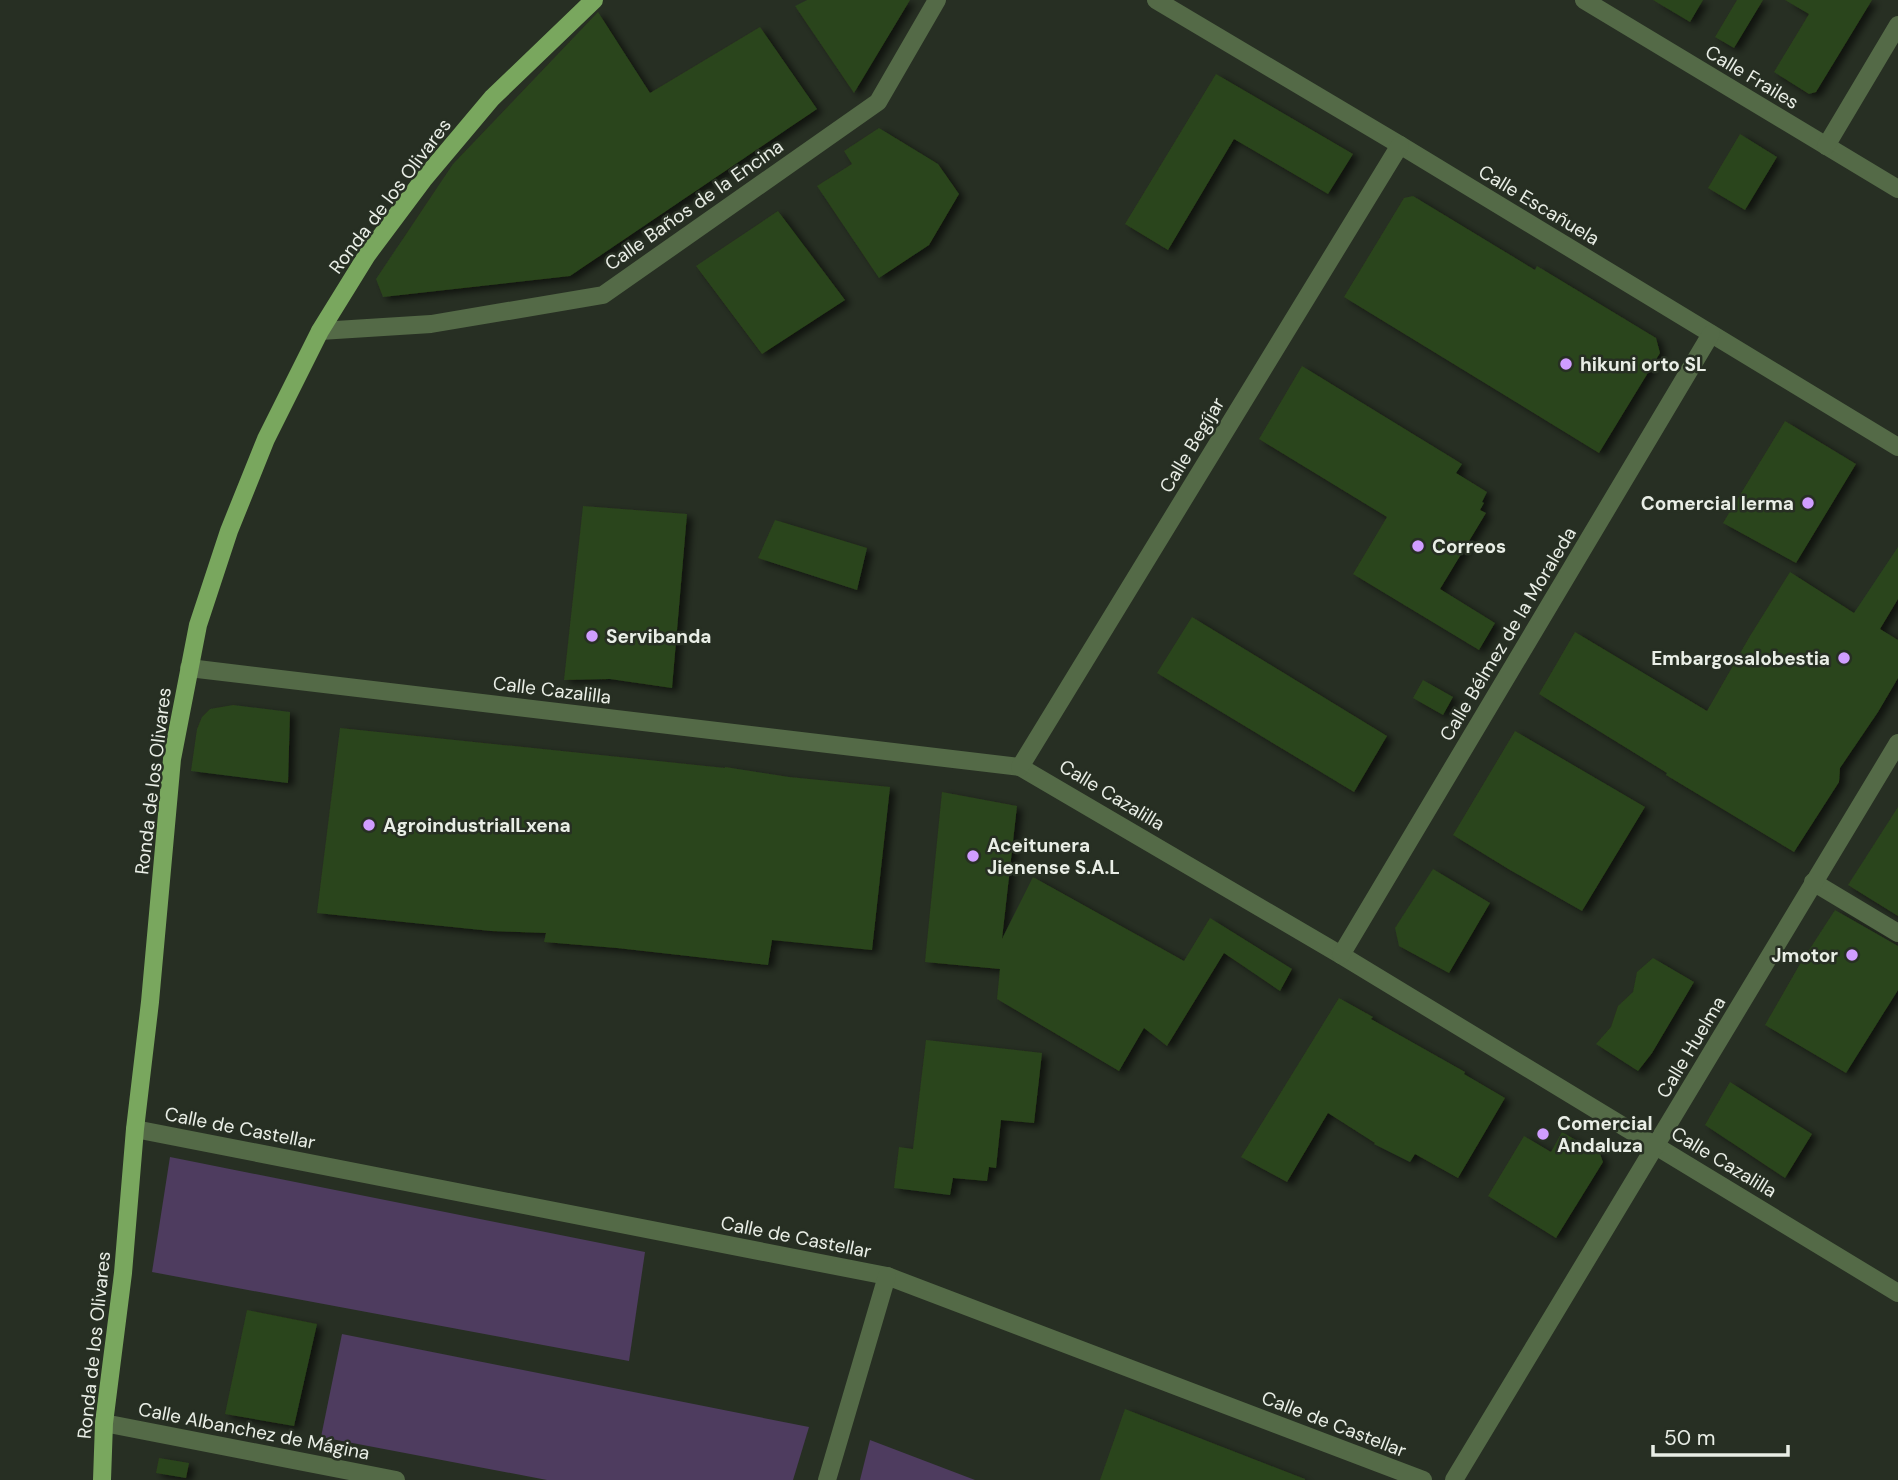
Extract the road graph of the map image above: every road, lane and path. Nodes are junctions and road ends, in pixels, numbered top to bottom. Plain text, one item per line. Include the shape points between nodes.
1 (594, 0) edge
2 (937, 0) edge
3 (1156, 0) edge
4 (1584, 0) edge
5 (1898, 25) edge
6 (1400, 145) junction
7 (1826, 146) junction
8 (1898, 189) edge
9 (320, 331) junction
10 (1712, 334) junction
11 (1898, 447) edge
12 (189, 668) junction
13 (1898, 743) edge
14 (1020, 767) junction
15 (1813, 882) junction
16 (1898, 933) edge
17 (1341, 956) junction
18 (135, 1129) junction
19 (1657, 1145) junction
20 (887, 1276) junction
21 (1898, 1293) edge
22 (104, 1423) junction
23 (102, 1480) edge
24 (396, 1480) edge
25 (827, 1480) edge
26 (1423, 1480) edge
27 (1454, 1480) edge

1 - 9 main road, Ronda de los Olivares via 492,98 423,180 367,255
2 - 9 street, Calle Baños de la Encina via 878,102 603,295 431,324
3 - 6 street, Calle Escañuela
4 - 7 street, Calle Frailes
5 - 7 street
6 - 10 street, Calle Escañuela
6 - 14 street, Calle Begíjar
7 - 8 street, Calle Frailes
9 - 12 main road, Ronda de los Olivares via 265,439 229,531
10 - 11 street, Calle Escañuela
10 - 17 street, Calle Bélmez de la Moraleda
12 - 14 street, Calle Cazalilla
12 - 18 main road, Ronda de los Olivares via 172,758
13 - 15 street, Calle Huelma
14 - 17 street, Calle Cazalilla
15 - 16 street
15 - 19 street, Calle Huelma
17 - 19 street, Calle Cazalilla
18 - 20 street, Calle de Castellar
18 - 22 main road, Ronda de los Olivares
19 - 21 street, Calle Cazalilla
19 - 27 street, Calle Huelma
20 - 25 street
20 - 26 street, Calle de Castellar
22 - 23 main road, Ronda de los Olivares
22 - 24 street, Calle Albanchez de Mágina

